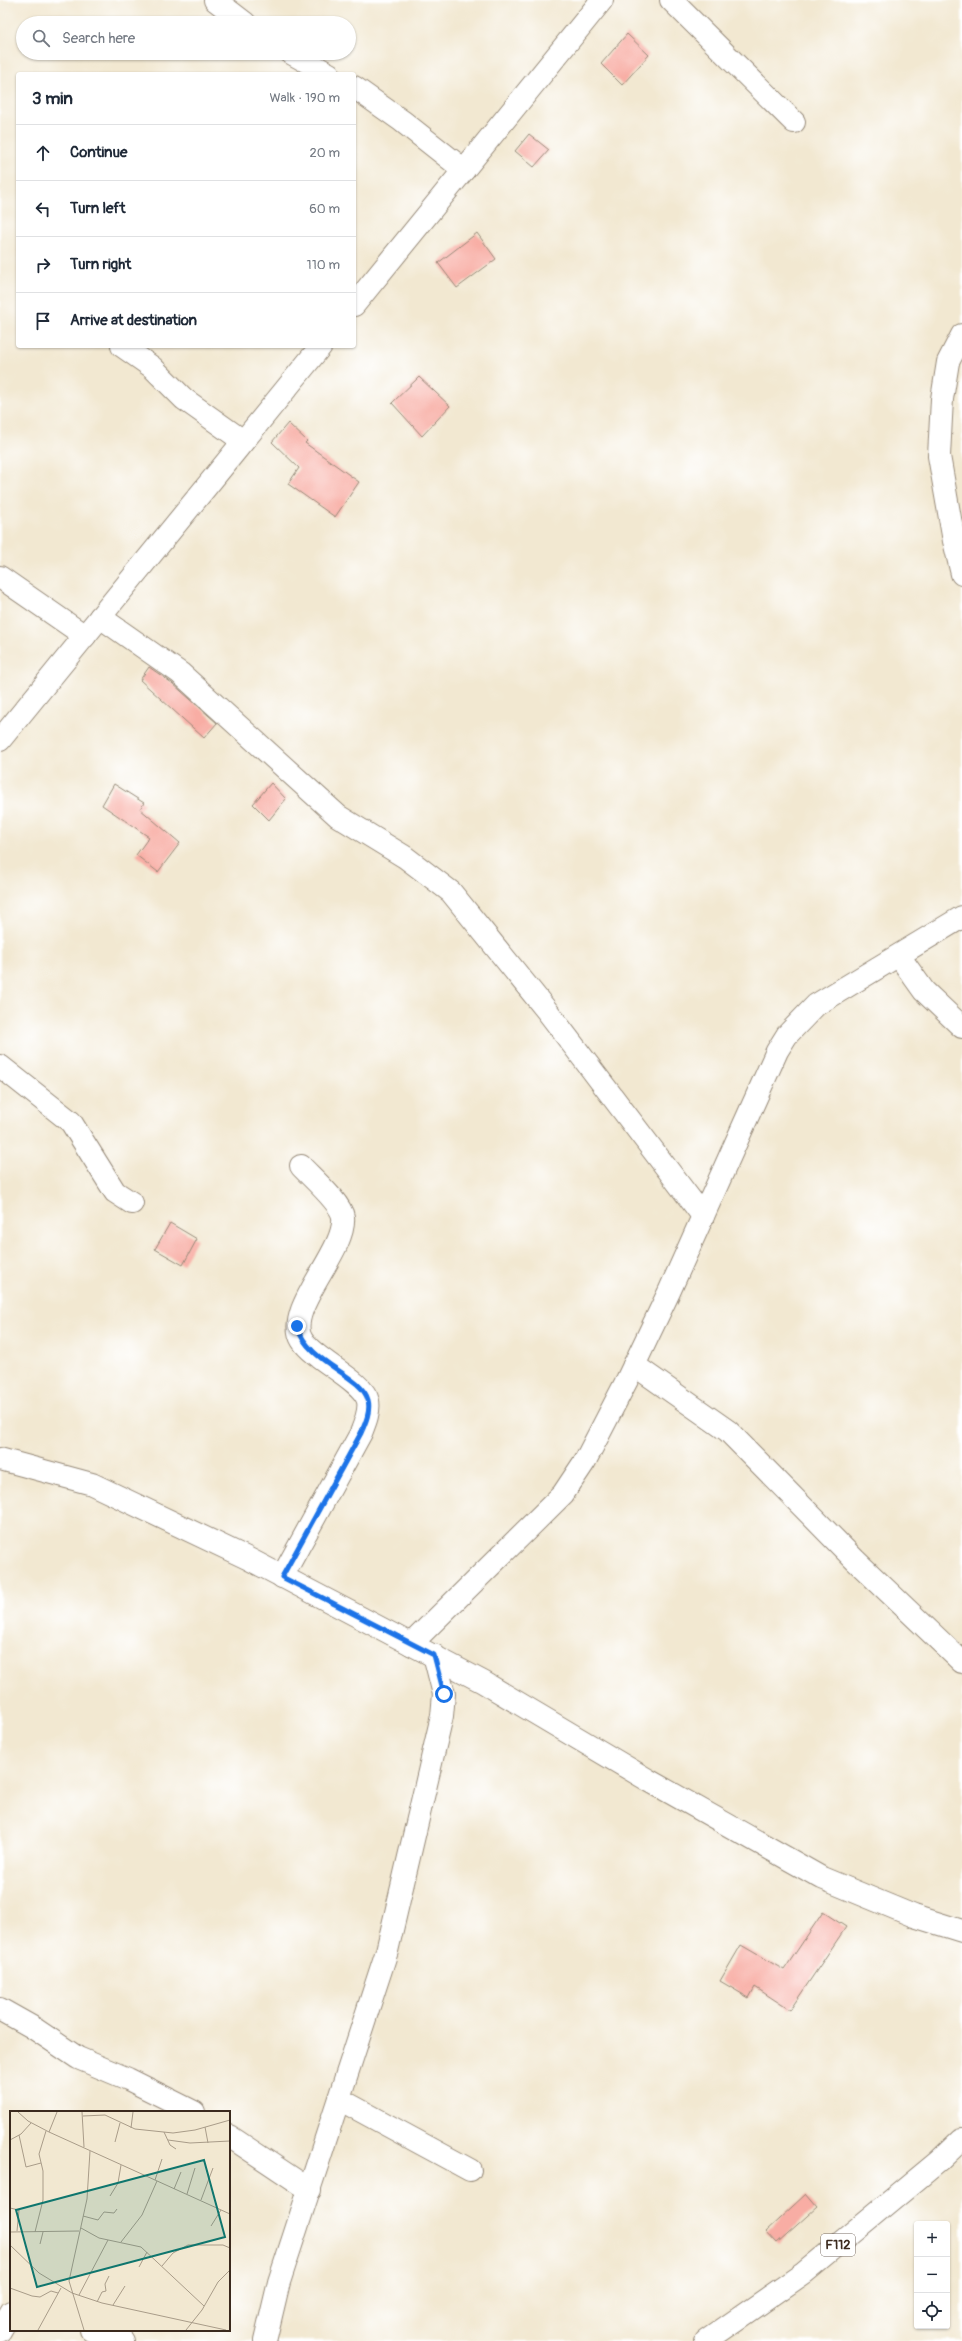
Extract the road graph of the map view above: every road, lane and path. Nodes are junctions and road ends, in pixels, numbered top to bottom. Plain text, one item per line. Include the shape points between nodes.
1 (215, 0) edge
2 (602, 0) edge
3 (671, 0) edge
4 (236, 16) edge
5 (303, 60) edge
6 (324, 72) edge
7 (356, 89) edge
8 (794, 122) dead end
9 (464, 170) junction
10 (356, 303) edge
11 (962, 335) edge
12 (125, 348) edge
13 (319, 348) edge
14 (243, 441) junction
15 (962, 574) edge
16 (0, 577) edge
17 (100, 617) junction
18 (85, 636) junction
19 (0, 740) edge
20 (962, 917) edge
21 (899, 956) junction
22 (962, 1027) edge
23 (0, 1066) edge
24 (301, 1166) dead end
25 (132, 1203) dead end
26 (704, 1216) junction
27 (634, 1365) junction
28 (0, 1459) edge
29 (282, 1577) junction
30 (411, 1644) junction
31 (434, 1655) junction
32 (962, 1662) edge
33 (962, 1931) edge
34 (0, 2009) edge
35 (340, 2099) junction
36 (192, 2111) edge
37 (230, 2137) edge
38 (962, 2138) edge
39 (470, 2170) dead end
40 (310, 2190) junction
41 (10, 2314) edge
42 (0, 2331) edge
43 (94, 2331) edge
44 (124, 2341) edge
45 (265, 2341) edge
46 (706, 2341) edge

1 - 4 street
2 - 9 street
3 - 8 street
5 - 6 street
7 - 9 street
9 - 10 street
11 - 15 street via 948,362 942,399 939,456
12 - 14 street via 152,368 184,399
13 - 14 street
14 - 17 street
16 - 18 street
17 - 18 street
17 - 26 street via 180,673 338,816 405,857 451,892 548,1012
18 - 19 street
20 - 21 street
21 - 22 street via 924,992
21 - 26 street via 816,1005 788,1035 777,1051
23 - 25 street via 71,1122 115,1192
24 - 29 street via 333,1200 343,1216 342,1233 304,1306 297,1326 301,1339 309,1349 360,1388 368,1400 368,1416
26 - 27 street
27 - 30 street via 585,1461 563,1494
27 - 32 street via 728,1431 855,1560
28 - 29 street via 92,1484
29 - 30 street
30 - 31 street
31 - 33 street via 822,1878 914,1916
31 - 35 street via 444,1694 442,1716 387,1951
34 - 36 street via 78,2058 128,2079
35 - 39 street
35 - 40 street
37 - 40 street
38 - 46 street, F112 via 939,2161 804,2273
40 - 45 street via 279,2282
41 - 42 street
43 - 44 street

